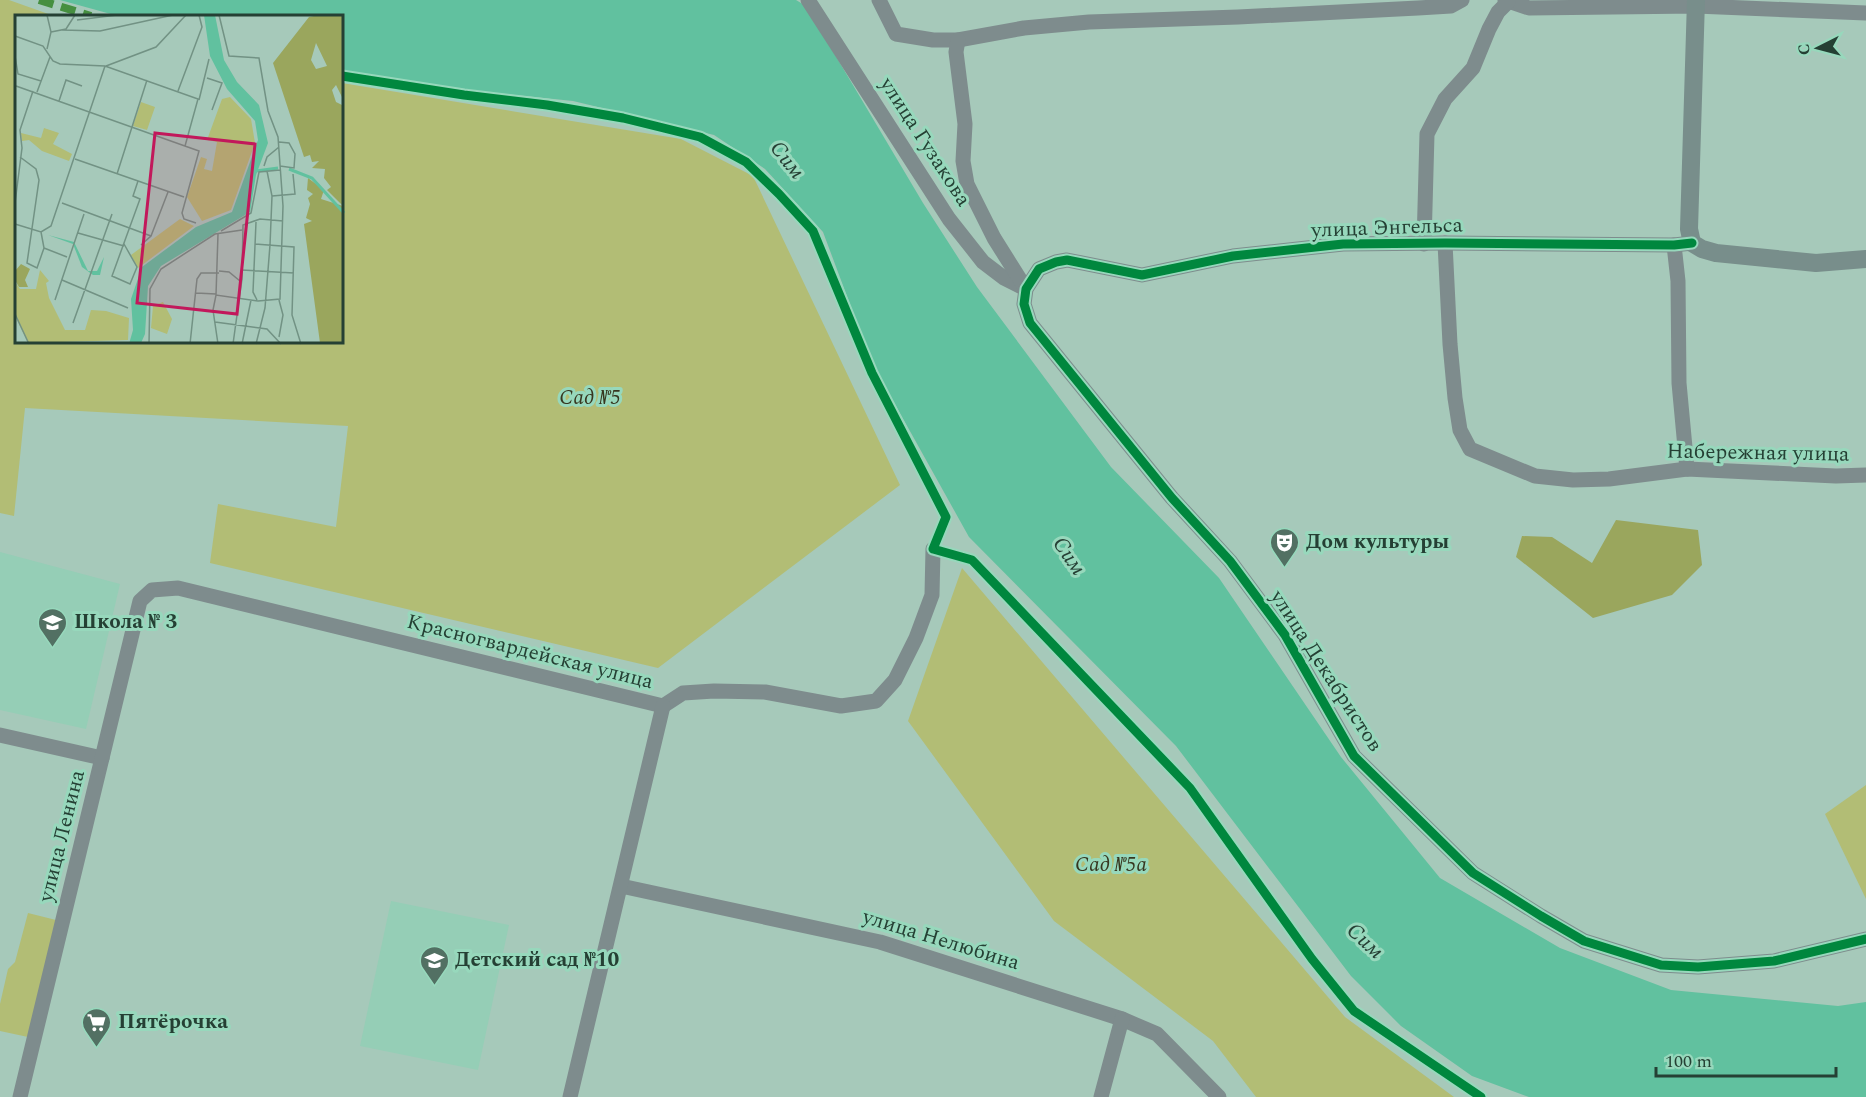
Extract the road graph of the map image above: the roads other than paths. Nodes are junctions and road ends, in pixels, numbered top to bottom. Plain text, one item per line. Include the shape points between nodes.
1 (808, 0) edge
2 (879, 0) edge
3 (1461, 0) edge
4 (1506, 1) edge
5 (1696, 3) edge
6 (1389, 4) edge
7 (1866, 13) edge
8 (958, 40) junction
9 (1445, 243) junction
10 (1692, 243) junction
11 (1424, 244) junction
12 (1674, 245) junction
13 (1866, 259) edge
14 (1026, 289) junction
15 (1687, 469) junction
16 (1866, 475) edge
17 (933, 549) dead end
18 (152, 590) joint
19 (663, 706) junction
20 (0, 735) edge
21 (102, 758) junction
22 (621, 886) junction
23 (1866, 939) edge
24 (1122, 1019) junction
25 (20, 1097) edge
26 (570, 1097) edge
27 (1101, 1097) edge
28 (1219, 1097) edge

1 - 14 street, улица Гузакова via 949,219 983,262
2 - 8 street via 896,34
3 - 6 street via 1451,6
4 - 5 street via 1529,8
4 - 11 street via 1489,29 1473,69 1445,99 1427,134
5 - 7 street
5 - 10 main road via 1689,229
6 - 8 street via 1238,17 1089,22
8 - 14 street via 967,184
9 - 11 street, улица Энгельса
9 - 12 street, улица Энгельса
9 - 15 street, Набережная улица via 1455,398 1460,430 1470,449 1534,476 1572,480
10 - 12 street, улица Энгельса
10 - 13 main road, улица Энгельса via 1716,253 1816,263
11 - 14 street, улица Энгельса via 1343,244 1233,256 1142,275 1067,260 1038,269
12 - 15 street via 1679,383
14 - 23 street, улица Декабристов via 1024,304 1030,323 1172,498 1230,561 1285,635 1354,756 1473,873 1584,941 1661,965 1698,967 1774,961
15 - 16 street, Набережная улица
17 - 19 street, Красногвардейская улица via 932,595 916,638 895,680 876,701 841,706 765,692 714,691 683,693
18 - 19 street, Красногвардейская улица via 178,588
18 - 21 street, улица Ленина via 140,601
19 - 22 street
20 - 21 street
21 - 25 street, улица Ленина
22 - 24 street, улица Нелюбина via 880,942
22 - 26 street
24 - 27 street
24 - 28 street, улица Нелюбина via 1157,1034

